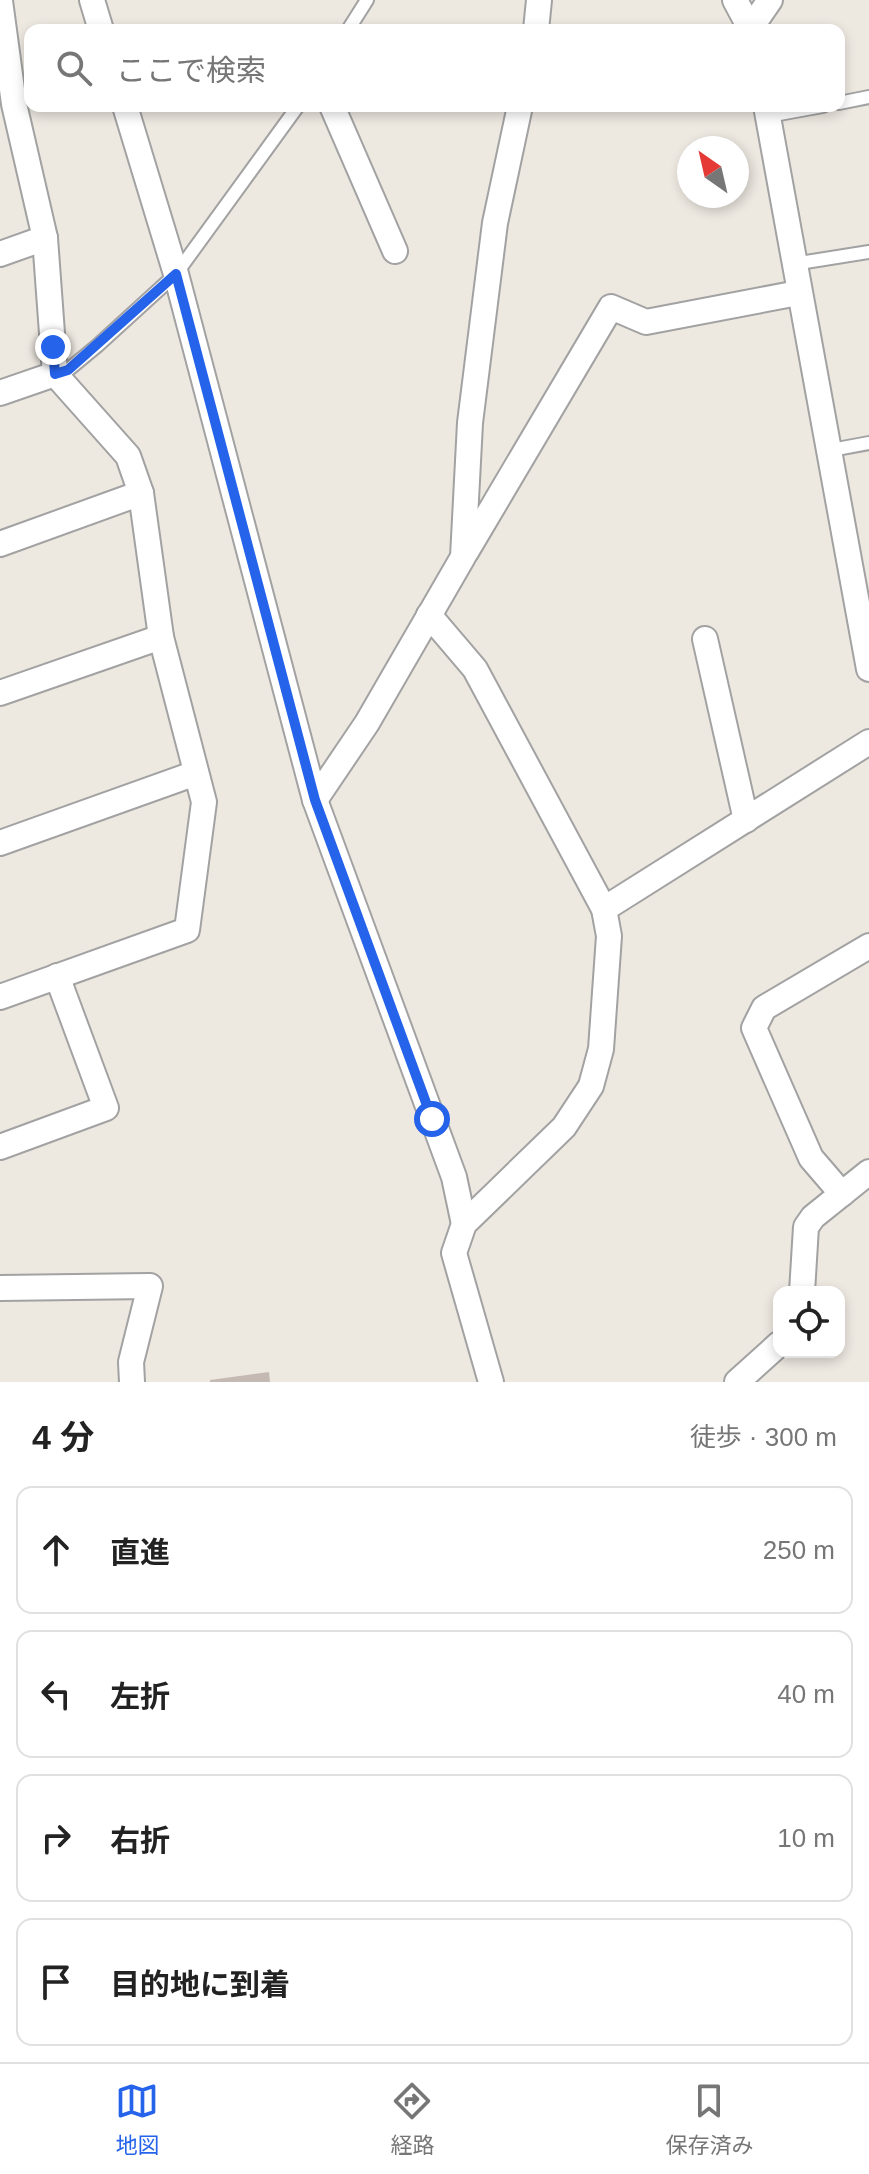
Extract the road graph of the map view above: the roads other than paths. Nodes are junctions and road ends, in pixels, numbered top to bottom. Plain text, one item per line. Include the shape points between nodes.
1 (92, 0) edge
2 (367, 0) edge
3 (539, 0) edge
4 (735, 0) edge
5 (770, 0) edge
6 (0, 1) edge
7 (99, 24) edge
8 (352, 24) edge
9 (537, 24) edge
10 (747, 24) edge
11 (754, 24) edge
12 (869, 97) edge
13 (845, 102) edge
14 (7, 106) edge
15 (127, 112) edge
16 (294, 112) edge
17 (335, 112) edge
18 (519, 112) edge
19 (767, 112) edge
20 (45, 238) junction
21 (395, 251) dead end
22 (869, 252) edge
23 (0, 254) edge
24 (793, 264) junction
25 (176, 274) junction
26 (798, 293) junction
27 (55, 374) junction
28 (0, 393) edge
29 (869, 443) edge
30 (826, 451) junction
31 (141, 493) junction
32 (0, 544) edge
33 (463, 557) junction
34 (429, 615) junction
35 (161, 637) junction
36 (705, 639) dead end
37 (869, 669) edge
38 (0, 693) edge
39 (866, 749) edge
40 (196, 773) junction
41 (315, 800) junction
42 (746, 820) junction
43 (0, 843) edge
44 (604, 909) junction
45 (869, 946) edge
46 (57, 976) junction
47 (0, 997) edge
48 (0, 1147) edge
49 (869, 1172) edge
50 (842, 1194) junction
51 (464, 1224) junction
52 (802, 1286) edge
53 (0, 1288) edge
54 (773, 1349) edge
55 (132, 1382) edge
56 (491, 1382) edge
57 (737, 1382) edge

1 - 7 street
2 - 8 lane
3 - 9 street
4 - 10 street
5 - 11 street
6 - 14 street
12 - 13 lane
14 - 20 street
15 - 25 street
16 - 25 lane
17 - 21 street
18 - 33 street via 495,223 470,423
19 - 24 street
20 - 23 street
20 - 27 street
22 - 24 lane
24 - 26 street
25 - 27 lane via 78,362
25 - 41 street
26 - 30 street
26 - 33 street via 646,322 611,307
27 - 28 street
27 - 31 street via 128,456
29 - 30 lane
30 - 37 street
31 - 32 street
31 - 35 street
33 - 34 street
34 - 41 street
34 - 44 street via 475,669
35 - 38 street
35 - 40 street
36 - 42 street
39 - 42 street
40 - 43 street
40 - 46 street via 204,802 187,930
41 - 51 street via 454,1177
42 - 44 street
44 - 51 street via 608,950 601,1049 591,1086 564,1127
45 - 50 street via 764,1008 754,1028 811,1158
46 - 47 street
46 - 48 street via 106,1108
49 - 50 street
50 - 52 street via 806,1227
51 - 56 street via 454,1253
53 - 55 street via 150,1286 131,1362
54 - 57 street

